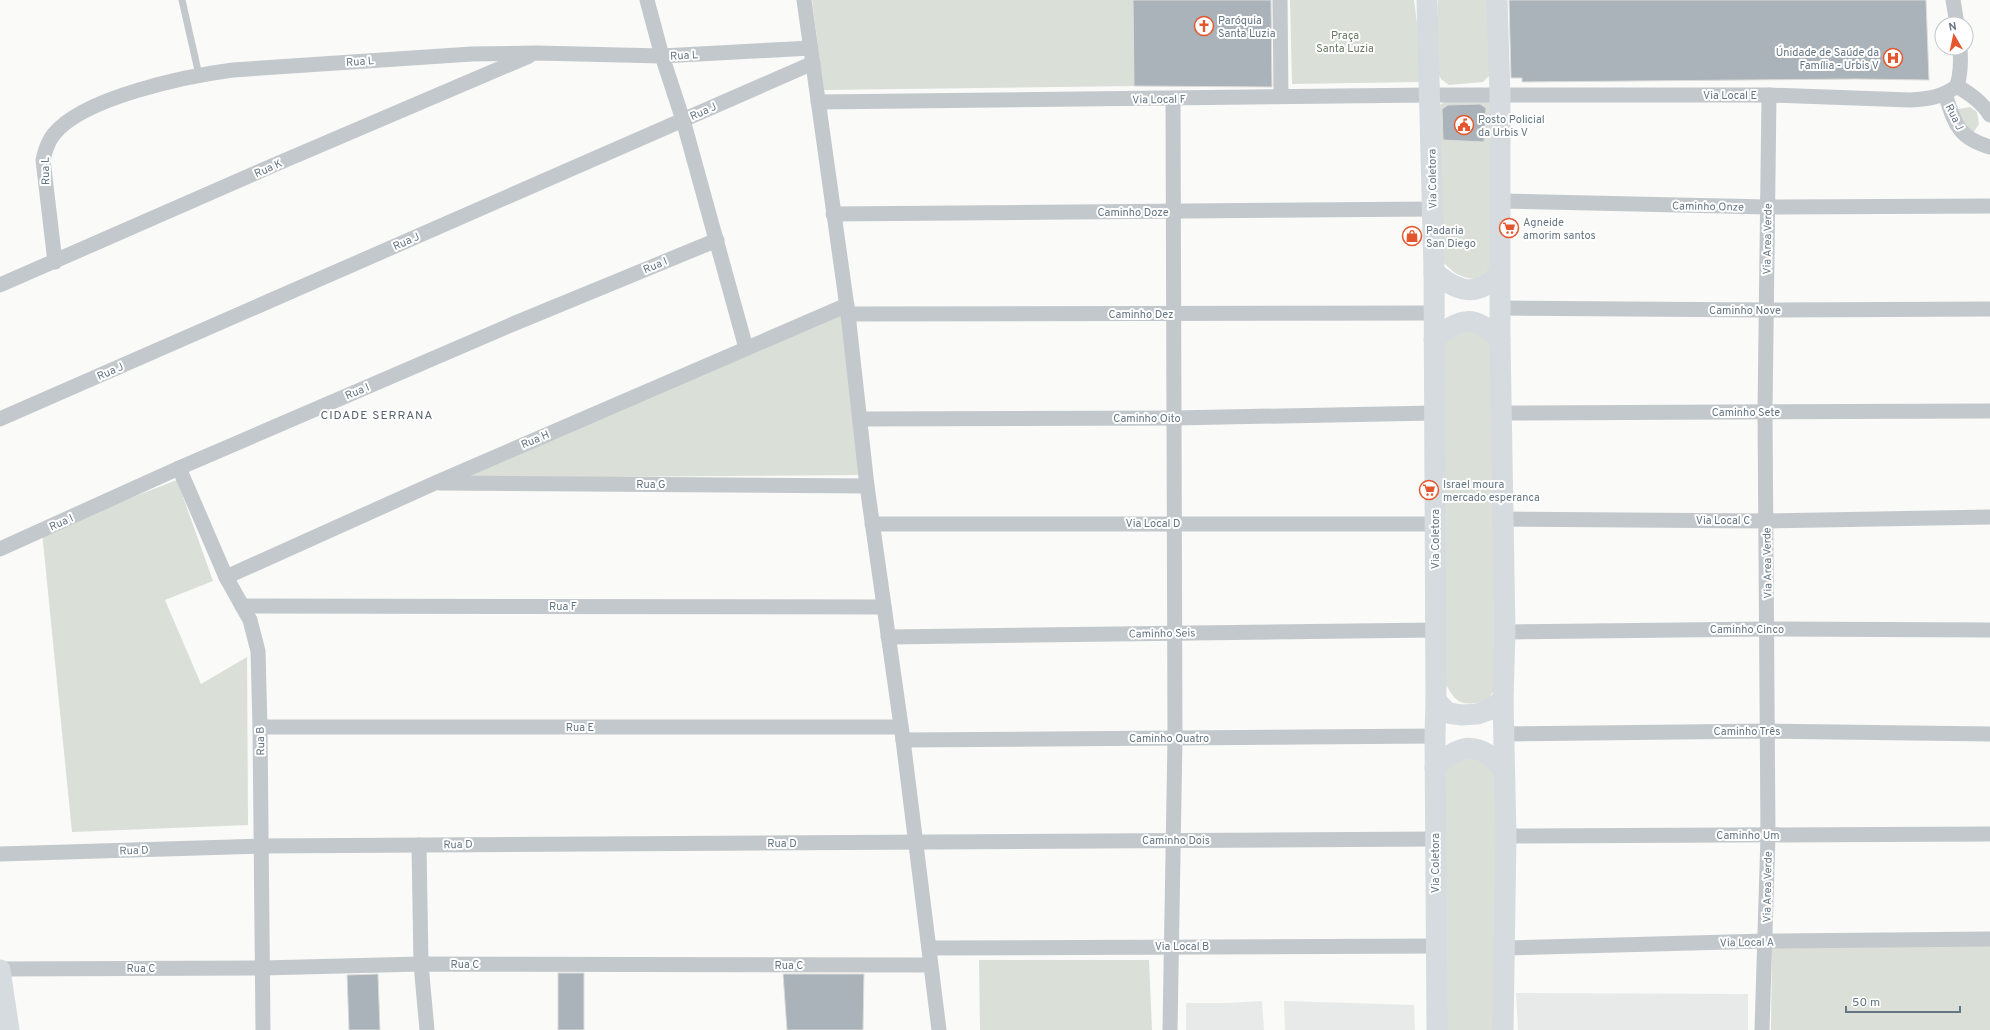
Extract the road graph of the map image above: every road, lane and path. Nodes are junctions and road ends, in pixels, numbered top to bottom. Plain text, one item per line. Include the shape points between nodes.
1 (182, 0) edge
2 (647, 0) edge
3 (804, 0) edge
4 (1280, 0) edge
5 (1427, 0) edge
6 (1497, 0) edge
7 (1953, 0) edge
8 (1956, 16) edge
9 (811, 48) junction
10 (537, 53) junction
11 (662, 56) junction
12 (1960, 56) edge
13 (813, 63) junction
14 (199, 75) junction
15 (1951, 90) junction
16 (1430, 95) junction
17 (1768, 95) junction
18 (1280, 96) junction
19 (1500, 96) junction
20 (1173, 99) junction
21 (818, 102) junction
22 (1990, 115) edge
23 (683, 120) junction
24 (1990, 147) edge
25 (1498, 201) junction
26 (1990, 206) edge
27 (1767, 207) junction
28 (1433, 209) junction
29 (1173, 212) junction
30 (833, 214) junction
31 (716, 240) junction
32 (55, 262) junction
33 (1434, 272) junction
34 (1499, 272) junction
35 (0, 285) edge
36 (1500, 308) junction
37 (847, 309) junction
38 (1990, 309) edge
39 (1766, 310) junction
40 (1434, 313) junction
41 (1173, 314) junction
42 (1434, 340) junction
43 (1500, 340) junction
44 (746, 348) junction
45 (1990, 411) edge
46 (1765, 412) junction
47 (1434, 413) junction
48 (1501, 413) junction
49 (1174, 418) junction
50 (0, 419) edge
51 (860, 419) junction
52 (179, 468) junction
53 (435, 483) junction
54 (867, 486) junction
55 (1990, 517) edge
56 (1503, 519) junction
57 (1766, 521) junction
58 (1173, 523) junction
59 (872, 524) junction
60 (1435, 524) junction
61 (0, 549) edge
62 (226, 577) junction
63 (242, 606) junction
64 (884, 607) junction
65 (1768, 629) junction
66 (1435, 630) junction
67 (1990, 630) edge
68 (1173, 632) junction
69 (1505, 632) junction
70 (888, 637) junction
71 (1503, 700) junction
72 (1436, 701) junction
73 (260, 727) junction
74 (1768, 730) junction
75 (902, 734) junction
76 (1504, 734) junction
77 (1990, 734) edge
78 (1435, 736) junction
79 (1175, 738) junction
80 (1435, 768) junction
81 (1504, 770) junction
82 (1990, 834) edge
83 (1506, 836) junction
84 (1768, 836) junction
85 (1435, 839) junction
86 (1172, 840) junction
87 (916, 843) junction
88 (419, 845) junction
89 (261, 846) junction
90 (0, 854) edge
91 (1990, 939) edge
92 (1766, 942) junction
93 (1171, 946) junction
94 (1436, 946) junction
95 (929, 948) junction
96 (1504, 948) junction
97 (421, 964) junction
98 (930, 965) junction
99 (262, 968) junction
100 (0, 969) edge
101 (9, 1030) edge
102 (263, 1030) edge
103 (428, 1030) edge
104 (939, 1030) edge
105 (1170, 1030) edge
106 (1437, 1030) edge
107 (1503, 1030) edge
108 (1762, 1030) edge

1 - 14 lane
2 - 11 street
3 - 9 street
4 - 18 street
5 - 16 street, Via Coletora
6 - 19 street
7 - 8 street
9 - 11 street, Rua L
9 - 13 street
10 - 11 street, Rua L
10 - 14 street, Rua L via 456,55 233,70
10 - 32 street, Rua K
11 - 23 street
12 - 15 street via 1960,72
13 - 21 street
13 - 23 street, Rua J
14 - 32 street, Rua L via 153,86 94,107 76,116 54,135 43,160
15 - 17 street, Via Local E via 1932,98 1910,100
15 - 22 street via 1975,98
15 - 24 street, Rua J via 1959,130 1969,140
16 - 18 street, Via Local F
16 - 19 street, Via Local F
16 - 28 street, Via Coletora
17 - 19 street, Via Local E
17 - 27 street, Via Area Verde
18 - 20 street, Via Local F
19 - 25 street
20 - 21 street, Via Local F
20 - 29 street
21 - 30 street
23 - 31 street
23 - 50 street, Rua J
25 - 27 street, Caminho Onze
25 - 34 street
26 - 27 street, Caminho Onze
27 - 39 street, Via Area Verde
28 - 29 street, Caminho Doze
28 - 33 street, Via Coletora
29 - 30 street, Caminho Doze
29 - 41 street
30 - 37 street
31 - 44 street
31 - 52 street, Rua I via 513,324
32 - 35 street, Rua K
33 - 34 street via 1445,282 1457,288 1468,289 1478,289 1490,284
33 - 40 street, Via Coletora
34 - 36 street
36 - 39 street, Caminho Nove
36 - 43 street
37 - 41 street, Caminho Dez
37 - 44 street, Rua H
37 - 51 street
38 - 39 street, Caminho Nove
39 - 46 street, Via Area Verde
40 - 41 street, Caminho Dez
40 - 42 street, Via Coletora
41 - 49 street
42 - 43 street via 1448,327 1467,321 1483,325
42 - 47 street, Via Coletora
43 - 48 street
44 - 53 street, Rua H
45 - 46 street, Caminho Sete
46 - 48 street, Caminho Sete
46 - 57 street, Via Area Verde
47 - 49 street, Caminho Oito
47 - 60 street, Via Coletora
48 - 56 street
49 - 51 street, Caminho Oito
49 - 58 street
51 - 54 street
52 - 61 street, Rua I
52 - 62 street, Rua B
53 - 54 street, Rua G
53 - 62 street, Rua H
54 - 59 street
55 - 57 street, Via Local C
56 - 57 street, Via Local C
56 - 69 street
57 - 65 street, Via Area Verde
58 - 59 street, Via Local D
58 - 60 street, Via Local D
58 - 68 street
59 - 64 street
60 - 66 street, Via Coletora
62 - 63 street, Rua B
63 - 64 street, Rua F
63 - 73 street, Rua B via 250,620 258,651
64 - 70 street
65 - 67 street, Caminho Cinco
65 - 69 street, Caminho Cinco
65 - 74 street, Via Area Verde
66 - 68 street, Caminho Seis
66 - 72 street, Via Coletora
68 - 70 street, Caminho Seis
68 - 79 street
69 - 71 street
70 - 75 street
71 - 72 street via 1491,709 1477,714 1462,715 1448,713
71 - 76 street
72 - 78 street, Via Coletora
73 - 75 street, Rua E
73 - 89 street, Rua B
74 - 76 street, Caminho Três
74 - 77 street, Caminho Três
74 - 84 street, Via Area Verde
75 - 79 street, Caminho Quatro
75 - 87 street
76 - 81 street
78 - 79 street, Caminho Quatro
78 - 80 street, Via Coletora
79 - 86 street
80 - 81 street via 1446,756 1457,750 1469,749 1481,750 1493,756
80 - 85 street, Via Coletora
81 - 83 street
82 - 84 street, Caminho Um
83 - 84 street, Caminho Um
83 - 96 street
84 - 92 street, Via Area Verde
85 - 86 street, Caminho Dois
85 - 94 street, Via Coletora
86 - 87 street, Caminho Dois
86 - 93 street
87 - 88 street, Rua D
87 - 95 street
88 - 89 street, Rua D
88 - 97 street
89 - 90 street, Rua D
89 - 99 street, Rua B
91 - 92 street, Via Local A
92 - 96 street, Via Local A
92 - 108 street, Via Area Verde
93 - 94 street, Via Local B
93 - 95 street, Via Local B
93 - 105 street
94 - 106 street, Via Coletora
95 - 98 street
96 - 107 street
97 - 98 street, Rua C
97 - 99 street, Rua C
97 - 103 street
98 - 104 street
99 - 100 street, Rua C
99 - 102 street, Rua B
100 - 101 street

